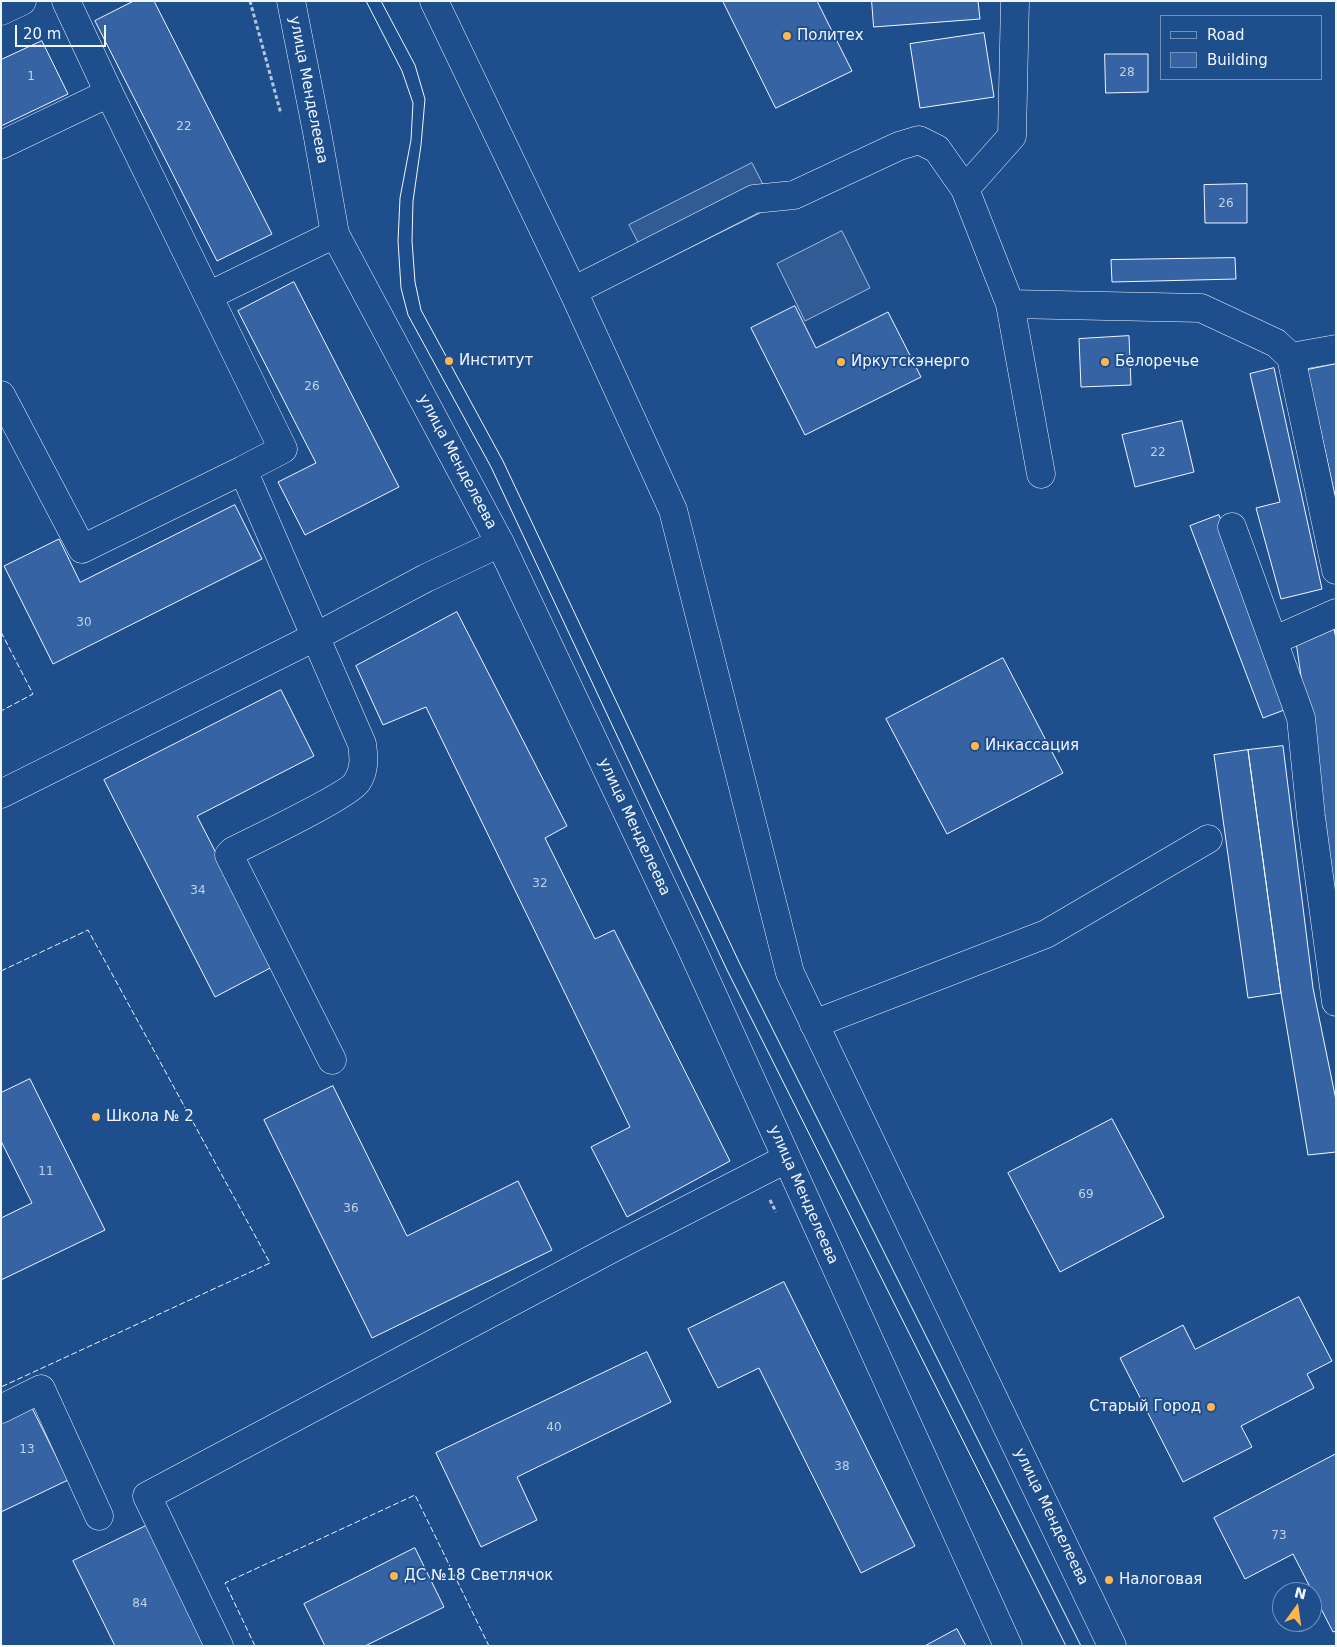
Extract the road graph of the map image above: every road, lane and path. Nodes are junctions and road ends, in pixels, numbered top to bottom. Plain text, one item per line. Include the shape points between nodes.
1 (22, 1) edge
2 (66, 1) edge
3 (291, 1) edge
4 (434, 1) edge
5 (1016, 1) edge
6 (1, 12) edge
7 (109, 92) junction
8 (1, 145) edge
9 (965, 189) junction
10 (335, 234) junction
11 (573, 291) junction
12 (208, 296) junction
13 (1010, 304) junction
14 (1336, 349) edge
15 (1291, 357) junction
16 (1, 395) edge
17 (242, 470) junction
18 (1042, 474) dead end
19 (1232, 527) dead end
20 (500, 543) junction
21 (1336, 570) edge
22 (426, 578) junction
23 (1336, 613) edge
24 (315, 638) junction
25 (1274, 640) junction
26 (1, 794) edge
27 (1208, 839) dead end
28 (1336, 1002) edge
29 (814, 1024) junction
30 (332, 1060) dead end
31 (786, 1159) junction
32 (1, 1409) edge
33 (99, 1516) dead end
34 (219, 1646) edge
35 (1008, 1646) edge
36 (1112, 1646) edge

1 - 6 main road
2 - 7 main road
3 - 10 main road, улица Менделеева
4 - 11 main road, улица Менделеева
5 - 9 main road via 1012,136
7 - 8 main road
7 - 12 main road
9 - 11 main road via 937,149 919,140 899,146 794,195 754,199
9 - 13 main road
10 - 12 main road
10 - 20 main road, улица Менделеева
11 - 29 main road, улица Менделеева via 672,510 790,973
12 - 17 main road via 283,449
13 - 15 main road via 1200,308 1276,343
13 - 18 main road
14 - 15 main road
15 - 21 main road
16 - 17 main road via 82,549
17 - 24 main road
19 - 25 main road
20 - 22 main road
20 - 31 main road, улица Менделеева via 690,945
22 - 24 main road
22 - 26 main road
23 - 25 main road
24 - 26 main road
24 - 30 main road via 362,744 364,757 357,784 230,855
25 - 28 main road via 1302,718 1311,817
27 - 29 main road via 1046,934
29 - 36 main road, улица Менделеева
31 - 34 main road via 147,1496
31 - 35 main road, улица Менделеева
32 - 33 main road via 41,1389

